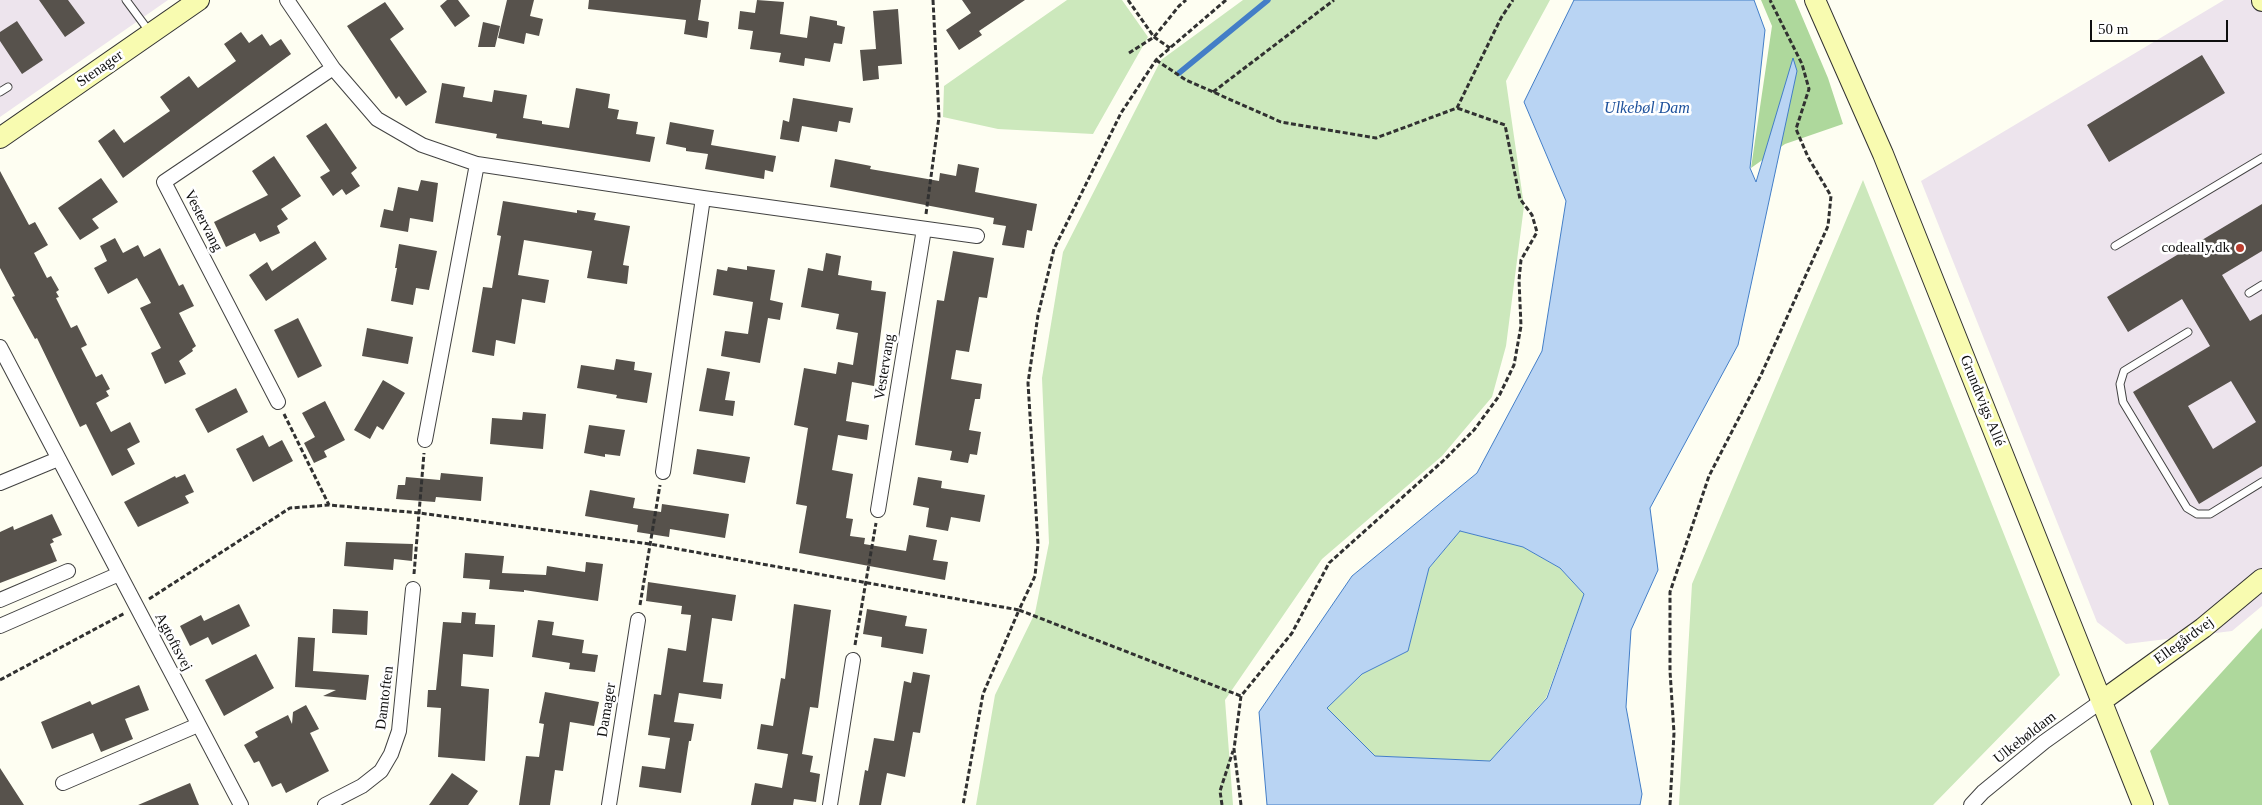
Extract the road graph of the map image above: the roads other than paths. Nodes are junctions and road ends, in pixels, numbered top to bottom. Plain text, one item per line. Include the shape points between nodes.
1 (126, 0) edge
2 (199, 0) edge
3 (287, 0) edge
4 (1815, 0) edge
5 (150, 34) junction
6 (333, 68) junction
7 (8, 87) dead end
8 (0, 92) edge
9 (0, 138) edge
10 (2262, 158) edge
11 (477, 164) junction
12 (703, 198) junction
13 (924, 229) junction
14 (977, 236) dead end
15 (2115, 246) dead end
16 (2262, 285) edge
17 (2249, 293) dead end
18 (2188, 332) dead end
19 (0, 347) edge
20 (3, 361) edge
21 (278, 402) road end
22 (425, 440) road end
23 (58, 459) junction
24 (663, 472) road end
25 (2262, 482) edge
26 (0, 483) edge
27 (878, 510) road end
28 (68, 571) dead end
29 (119, 574) junction
30 (2262, 579) edge
31 (31, 588) junction
32 (413, 590) road end
33 (0, 600) edge
34 (42, 607) junction
35 (638, 620) road end
36 (0, 626) edge
37 (853, 660) road end
38 (2103, 700) junction
39 (198, 725) junction
40 (63, 783) dead end
41 (241, 805) edge
42 (325, 805) edge
43 (609, 805) edge
44 (830, 805) edge
45 (1970, 805) edge
46 (2143, 805) edge

1 - 5 lane
2 - 5 street, Stenager
3 - 6 street
4 - 38 street, Grundtvigs Allé via 1883,154
5 - 9 street, Stenager
6 - 11 street via 377,119 422,146
6 - 21 street, Vestervang via 164,182
7 - 8 lane
10 - 15 lane
11 - 12 street
11 - 22 street
12 - 13 street
12 - 24 street
13 - 14 street
13 - 27 street, Vestervang
16 - 17 lane
18 - 25 lane via 2124,371 2120,384 2123,402 2187,508 2197,514 2210,514
19 - 20 street, Agtoftsvej
20 - 23 street, Agtoftsvej
23 - 26 street
23 - 29 street, Agtoftsvej
28 - 31 street
29 - 34 street
29 - 39 street, Agtoftsvej
30 - 38 street, Ellegårdvej via 2204,628
31 - 33 street
31 - 34 street
32 - 42 street, Damtoften via 399,731 391,754 381,771 362,786
34 - 36 street
35 - 43 street, Damager
37 - 44 street
38 - 45 street, Ulkebøldam via 2044,742
38 - 46 street, Grundtvigs Allé
39 - 40 street
39 - 41 street, Agtoftsvej

